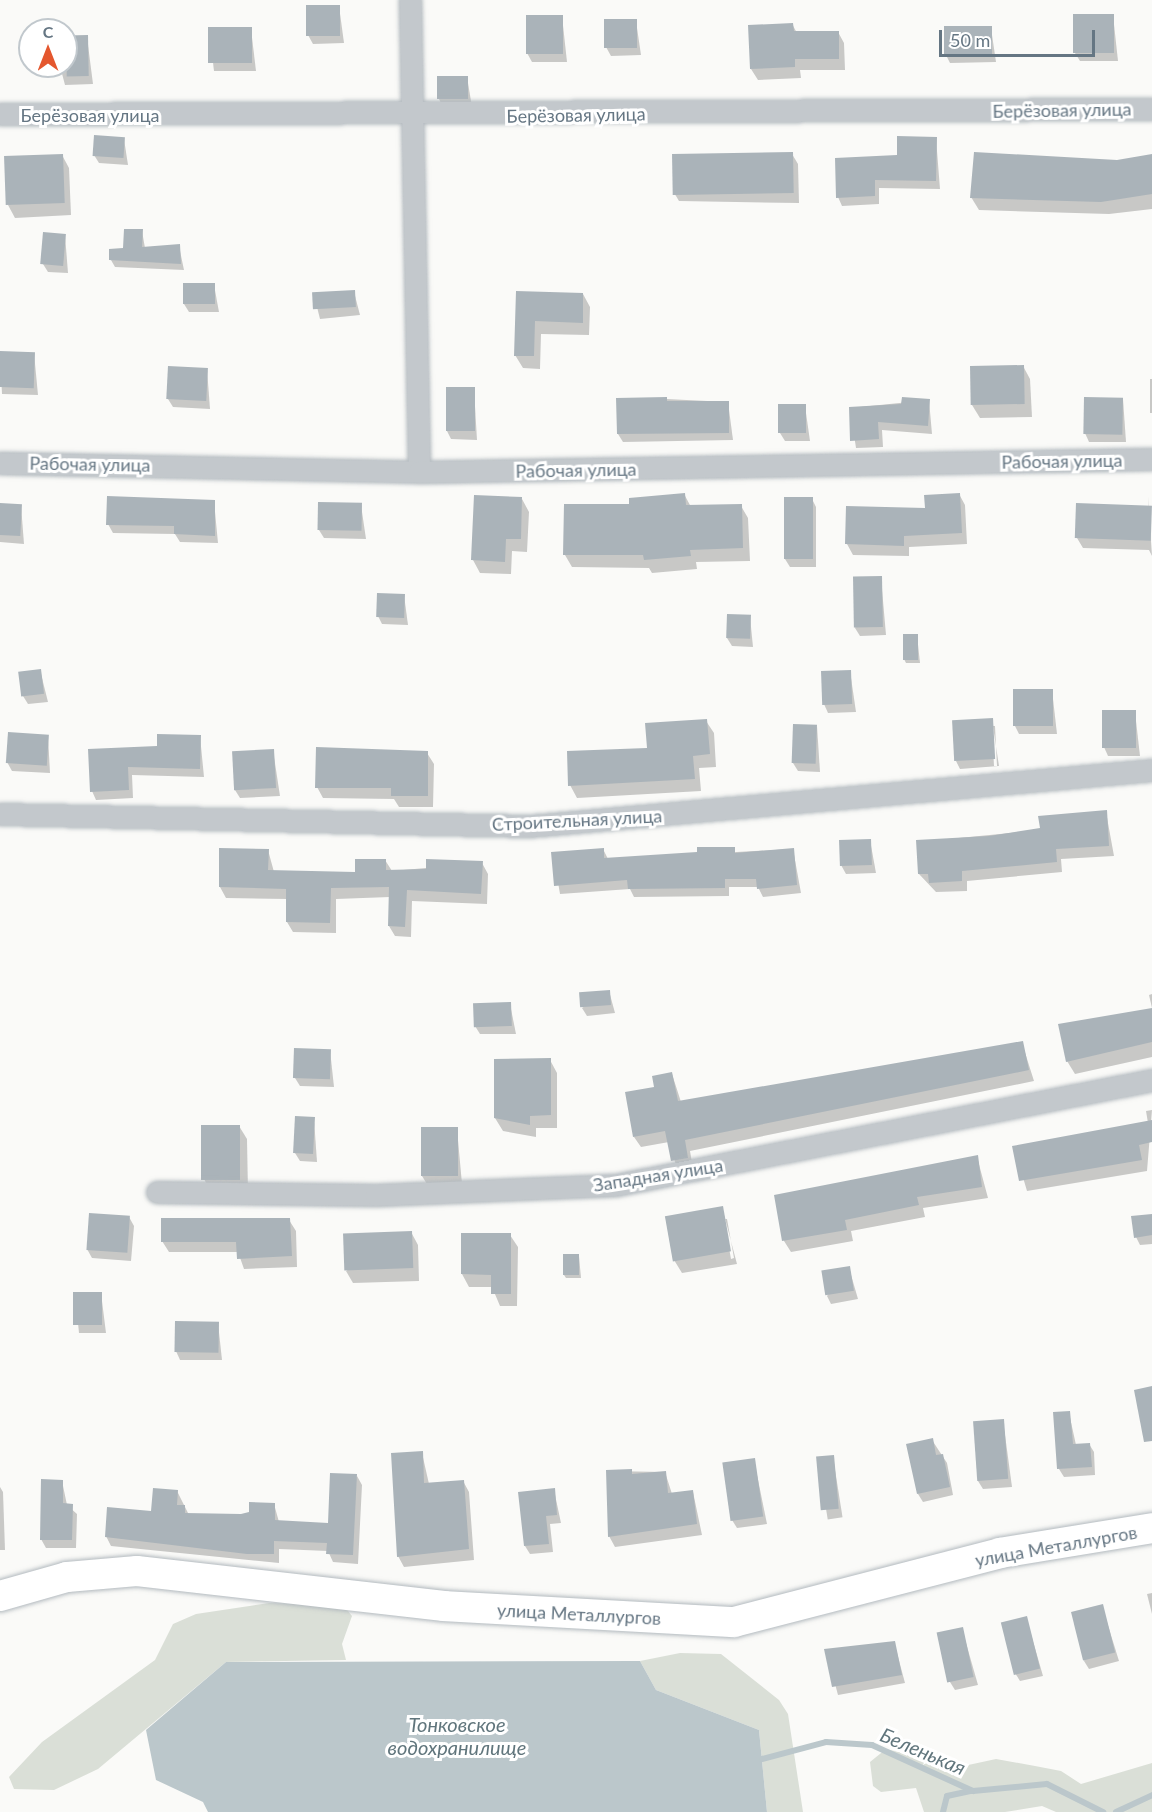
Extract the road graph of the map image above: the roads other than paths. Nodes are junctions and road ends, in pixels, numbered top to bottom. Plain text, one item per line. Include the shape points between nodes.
1 (410, 0) edge
2 (1152, 109) edge
3 (0, 114) edge
4 (411, 116) junction
5 (1152, 459) edge
6 (0, 463) edge
7 (419, 472) junction
8 (1152, 770) edge
9 (0, 814) edge
10 (1152, 1080) edge
11 (157, 1192) dead end
12 (1152, 1528) edge
13 (0, 1596) edge

1 - 4 street
2 - 4 street, Берёзовая улица
3 - 4 street, Берёзовая улица
4 - 7 street
5 - 7 street, Рабочая улица
6 - 7 street, Рабочая улица
8 - 9 street, Строительная улица via 530,826
10 - 11 street, Западная улица via 616,1185 376,1195
12 - 13 street, улица Металлургов via 1000,1553 734,1622 444,1606 137,1571 67,1577

